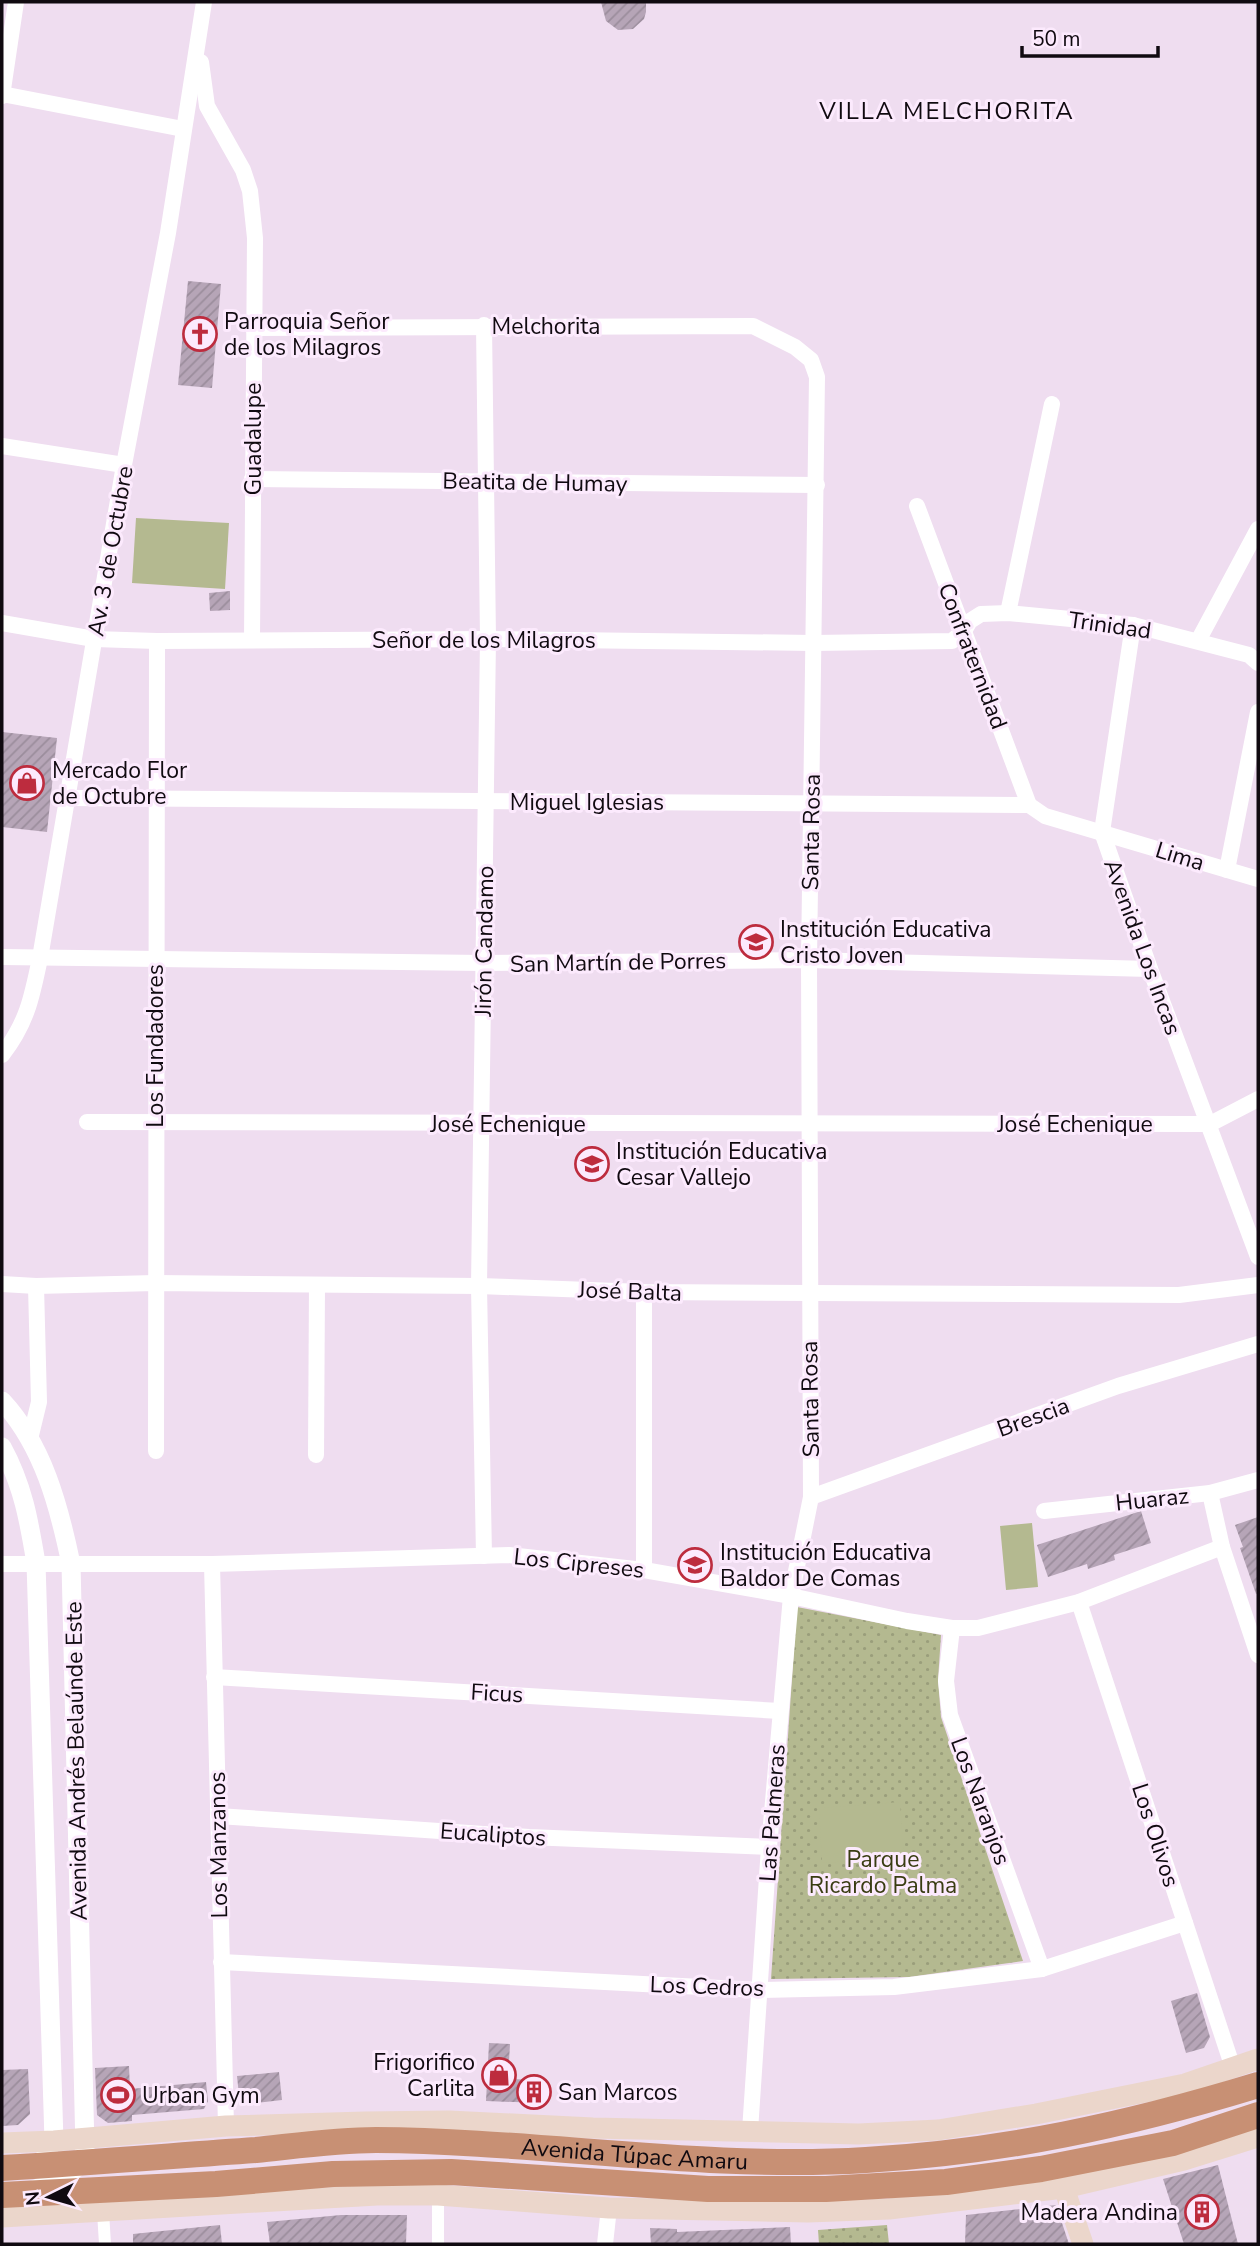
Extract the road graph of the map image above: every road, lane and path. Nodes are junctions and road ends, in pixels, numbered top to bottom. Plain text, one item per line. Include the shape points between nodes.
1 (16, 2) edge
2 (204, 2) edge
3 (199, 39) junction
4 (2, 95) edge
5 (183, 129) junction
6 (484, 326) junction
7 (253, 328) junction
8 (817, 377) joint
9 (1052, 404) dead end
10 (2, 446) edge
11 (124, 465) junction
12 (253, 479) junction
13 (486, 482) junction
14 (817, 485) junction
15 (917, 506) dead end
16 (1258, 530) edge
17 (1008, 613) junction
18 (2, 623) edge
19 (1133, 625) junction
20 (964, 631) junction
21 (94, 639) junction
22 (488, 639) junction
23 (252, 640) junction
24 (157, 641) junction
25 (1198, 641) junction
26 (813, 643) junction
27 (1258, 663) edge
28 (1258, 712) edge
29 (68, 798) junction
30 (158, 798) junction
31 (485, 801) junction
32 (811, 802) junction
33 (1029, 805) junction
34 (1102, 832) junction
35 (1227, 870) junction
36 (1258, 879) edge
37 (2, 957) edge
38 (40, 958) junction
39 (155, 959) junction
40 (809, 960) junction
41 (484, 963) junction
42 (1150, 969) junction
43 (2, 1055) edge
44 (1258, 1099) edge
45 (87, 1122) dead end
46 (155, 1122) junction
47 (481, 1124) junction
48 (811, 1124) junction
49 (1210, 1124) junction
50 (1258, 1257) edge
51 (155, 1283) junction
52 (2, 1284) edge
53 (317, 1285) junction
54 (1258, 1285) edge
55 (36, 1286) junction
56 (479, 1286) junction
57 (644, 1292) junction
58 (809, 1294) junction
59 (1258, 1343) edge
60 (2, 1401) edge
61 (30, 1439) junction
62 (2, 1447) edge
63 (156, 1451) dead end
64 (316, 1455) dead end
65 (1258, 1480) edge
66 (1210, 1493) junction
67 (811, 1497) junction
68 (1044, 1510) dead end
69 (1222, 1547) junction
70 (484, 1556) junction
71 (36, 1563) junction
72 (2, 1564) edge
73 (71, 1564) junction
74 (212, 1564) junction
75 (644, 1570) junction
76 (791, 1596) junction
77 (1079, 1602) junction
78 (952, 1628) junction
79 (1258, 1655) edge
80 (214, 1677) junction
81 (780, 1711) junction
82 (218, 1816) junction
83 (769, 1847) junction
84 (1185, 1923) junction
85 (221, 1962) junction
86 (1042, 1969) junction
87 (760, 1990) junction
88 (1258, 2059) edge
89 (1233, 2068) junction
90 (1258, 2085) edge
91 (1258, 2115) edge
92 (226, 2126) junction
93 (750, 2131) junction
94 (1258, 2137) edge
95 (54, 2141) junction
96 (2, 2143) edge
97 (83, 2150) junction
98 (14, 2167) edge
99 (2, 2180) edge
100 (1064, 2188) junction
101 (14, 2194) edge
102 (438, 2195) junction
103 (2, 2207) edge
104 (609, 2208) junction
105 (103, 2212) junction
106 (2, 2217) edge
107 (106, 2244) edge
108 (438, 2244) edge
109 (605, 2244) edge
110 (1083, 2244) edge

1 - 4 street
2 - 3 street
3 - 5 street, Av. 3 de Octubre
3 - 7 street, Guadalupe via 205,101 250,191 255,239
4 - 5 street
5 - 11 street, Av. 3 de Octubre
6 - 7 street, Melchorita
6 - 8 street, Melchorita via 753,326 795,347 811,360
6 - 13 street, Jirón Candamo
7 - 12 street, Guadalupe
8 - 14 street, Santa Rosa
9 - 17 street
10 - 11 street
11 - 21 street, Av. 3 de Octubre
12 - 13 street, Beatita de Humay
12 - 23 street, Guadalupe
13 - 14 street, Beatita de Humay
13 - 22 street, Jirón Candamo
14 - 26 street, Santa Rosa
15 - 20 street, Confraternidad
16 - 25 street
17 - 19 street, Trinidad
17 - 20 street, Trinidad via 981,614
18 - 21 street, Señor de los Milagros
19 - 25 street, Trinidad
19 - 34 street, Avenida Los Incas
20 - 26 street, Señor de los Milagros via 952,641
20 - 33 street, Confraternidad
21 - 24 street, Señor de los Milagros
21 - 29 street, Av. 3 de Octubre
22 - 23 street, Señor de los Milagros
22 - 26 street, Señor de los Milagros
22 - 31 street, Jirón Candamo
23 - 24 street, Señor de los Milagros
24 - 30 street, Los Fundadores
25 - 27 street, Trinidad via 1249,655
26 - 32 street, Santa Rosa
28 - 35 street
29 - 30 street, Miguel Iglesias
29 - 38 street, Av. 3 de Octubre
30 - 31 street, Miguel Iglesias
30 - 39 street, Los Fundadores
31 - 32 street, Miguel Iglesias
31 - 41 street, Jirón Candamo
32 - 33 street, Miguel Iglesias
32 - 40 street, Santa Rosa
33 - 34 street, Miguel Iglesias via 1045,816
34 - 35 street, Lima
34 - 42 street, Avenida Los Incas
35 - 36 street, Lima
37 - 38 street, San Martín de Porres
38 - 39 street, San Martín de Porres
38 - 43 street, Av. 3 de Octubre via 30,1006
39 - 41 street, San Martín de Porres
39 - 46 street, Los Fundadores
40 - 41 street, San Martín de Porres
40 - 42 street, San Martín de Porres
40 - 48 street, Santa Rosa
41 - 47 street, Jirón Candamo
42 - 49 street, Avenida Los Incas
44 - 49 street, José Echenique
45 - 46 street, José Echenique
46 - 47 street, José Echenique
46 - 51 street, Los Fundadores
47 - 48 street, José Echenique
47 - 56 street, Jirón Candamo
48 - 49 street, José Echenique
48 - 58 street, Santa Rosa
49 - 50 street, Avenida Los Incas
51 - 53 street, José Balta
51 - 55 street, José Balta
51 - 63 street, Los Fundadores
52 - 55 street, José Balta
53 - 56 street, José Balta
53 - 64 street
54 - 58 street, José Balta via 1179,1295
55 - 61 street via 39,1402
56 - 57 street, José Balta
56 - 70 street, Jirón Candamo
57 - 58 street, José Balta
57 - 75 street
58 - 67 street, Santa Rosa
59 - 67 street, Brescia via 1118,1386
60 - 61 street, Avenida Andrés Belaúnde Este
61 - 73 street, Avenida Andrés Belaúnde Este via 62,1517
62 - 71 street, Avenida Andrés Belaúnde Este via 16,1472
65 - 66 street, Huaraz
66 - 68 street, Huaraz
66 - 69 street
67 - 76 street, Las Palmeras
69 - 77 street, Los Cipreses
69 - 79 street
70 - 74 street, Los Cipreses
70 - 75 street, Los Cipreses
71 - 72 street, Los Cipreses
71 - 73 street, Los Cipreses
71 - 95 street, Avenida Andrés Belaúnde Este
73 - 74 street, Los Cipreses
73 - 97 street, Avenida Andrés Belaúnde Este
74 - 80 street, Los Manzanos
75 - 76 street, Los Cipreses
76 - 78 street, Los Cipreses
76 - 81 street, Las Palmeras
77 - 78 street, Los Cipreses via 1022,1619
77 - 84 street, Los Olivos
78 - 86 street, Los Naranjos via 946,1681 950,1715
80 - 81 street, Ficus
80 - 82 street, Los Manzanos
81 - 83 street, Las Palmeras
82 - 83 street, Eucaliptos
82 - 85 street, Los Manzanos
83 - 87 street, Las Palmeras
84 - 86 street, Los Cedros
84 - 89 street, Los Olivos
85 - 87 street, Los Cedros
85 - 92 street, Los Manzanos
86 - 87 street, Los Cedros via 894,1987
87 - 93 street, Las Palmeras
88 - 89 main road, Avenida Túpac Amaru
89 - 93 main road, Avenida Túpac Amaru via 1134,2095 938,2130 859,2134
90 - 97 highway, Avenida Túpac Amaru via 1170,2112 1060,2137 864,2160 668,2158 374,2140
91 - 101 highway, Avenida Túpac Amaru via 1173,2144 1041,2169 826,2189 708,2189 451,2172 332,2174
92 - 93 main road, Avenida Túpac Amaru via 449,2121
92 - 97 main road, Avenida Túpac Amaru
94 - 100 main road via 1185,2160
95 - 96 main road, Avenida Túpac Amaru
95 - 97 main road, Avenida Túpac Amaru
95 - 98 street via 48,2150
97 - 98 highway, Avenida Túpac Amaru
97 - 101 street via 70,2173
98 - 99 street
100 - 104 main road via 889,2208 807,2212
100 - 110 main road
101 - 103 street
102 - 104 main road
102 - 105 main road
102 - 108 street
104 - 109 street
105 - 106 main road
105 - 107 street

